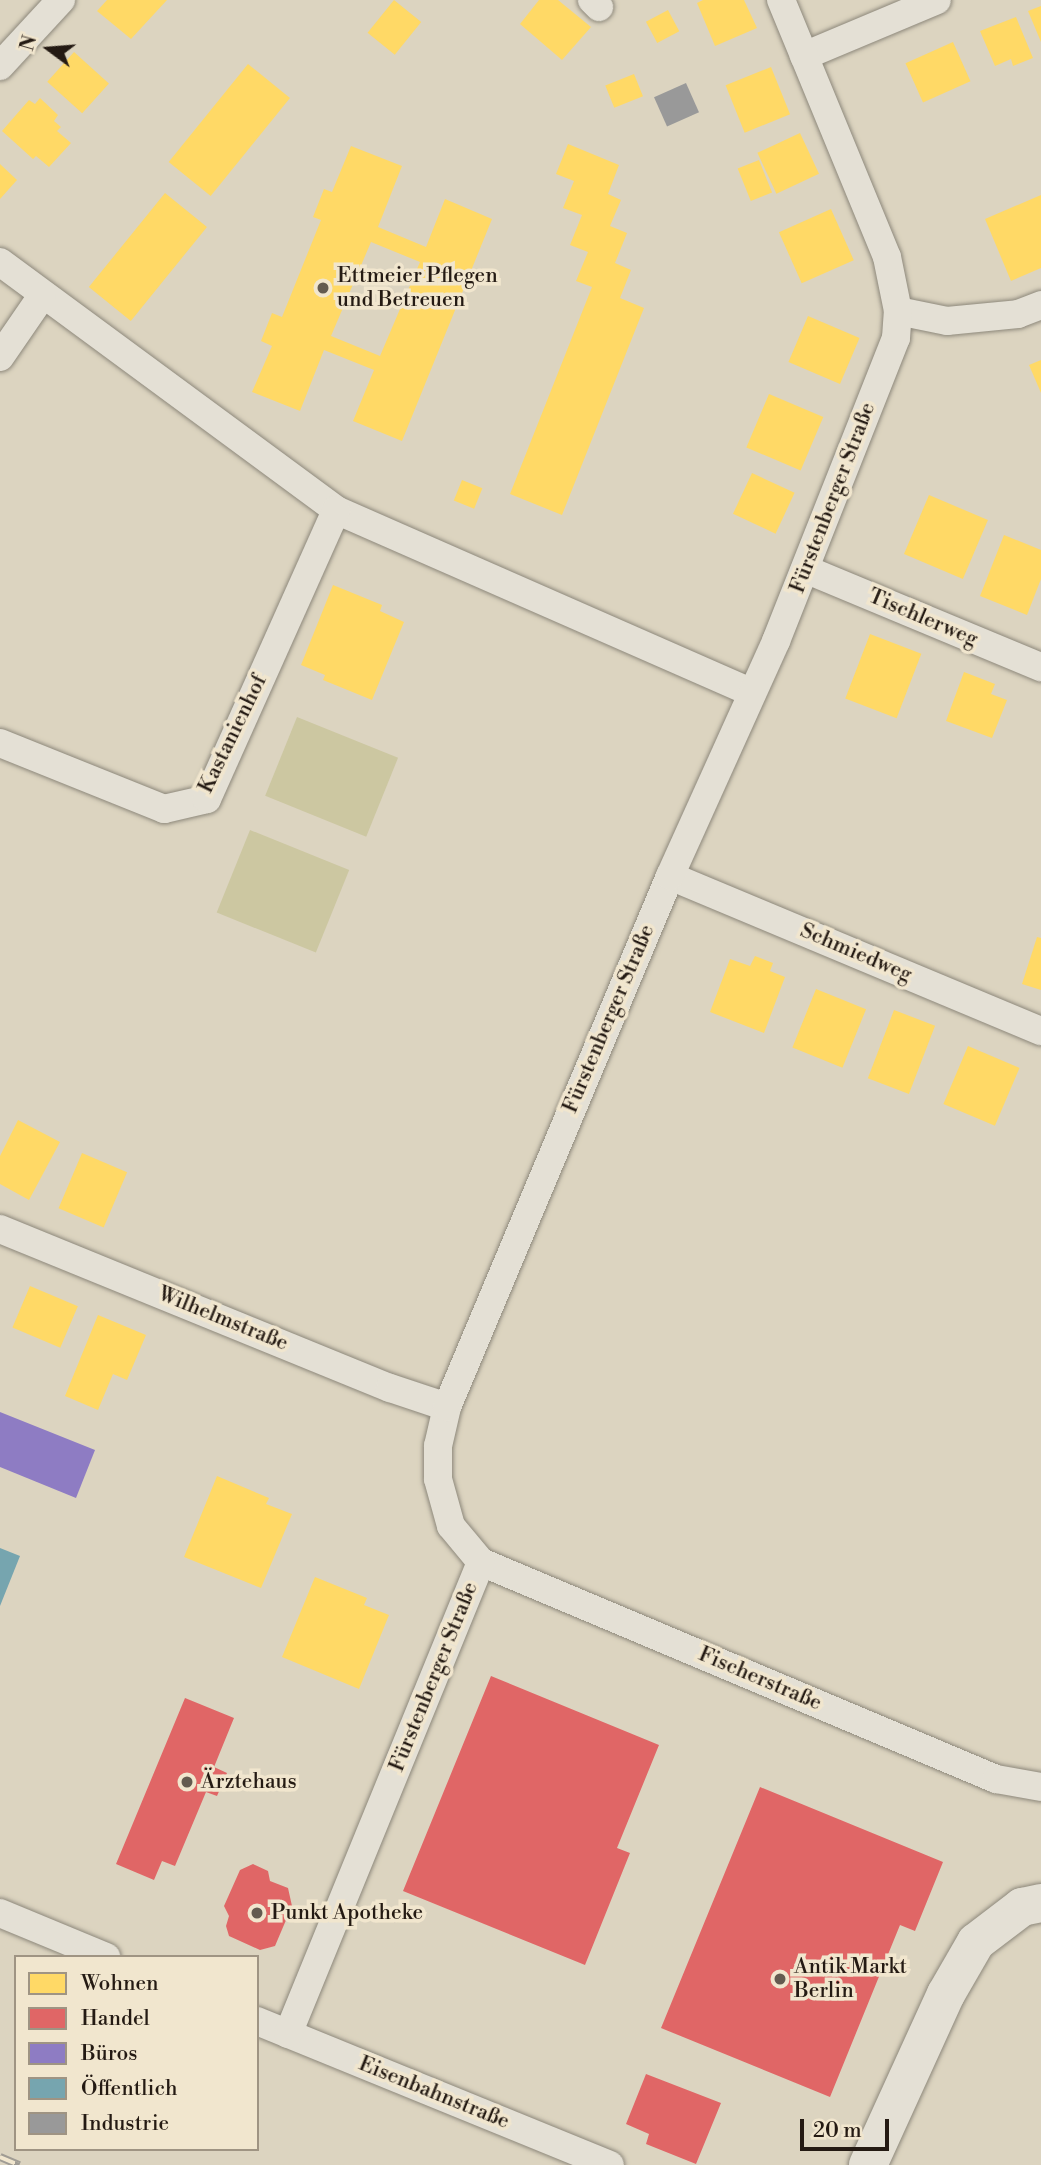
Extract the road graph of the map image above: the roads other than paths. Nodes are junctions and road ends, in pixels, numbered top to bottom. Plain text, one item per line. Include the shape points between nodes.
1 (61, 0) edge
2 (781, 0) edge
3 (937, 0) edge
4 (804, 56) junction
5 (0, 66) edge
6 (0, 262) edge
7 (42, 296) junction
8 (1041, 304) edge
9 (898, 311) junction
10 (0, 357) edge
11 (336, 510) junction
12 (805, 569) junction
13 (1041, 667) edge
14 (751, 692) junction
15 (0, 743) edge
16 (670, 876) junction
17 (1041, 1031) edge
18 (0, 1229) edge
19 (447, 1407) junction
20 (481, 1562) junction
21 (1041, 1787) edge
22 (1041, 1903) edge
23 (0, 1913) edge
24 (101, 1955) edge
25 (259, 2022) edge
26 (288, 2034) junction
27 (610, 2165) edge
28 (868, 2165) edge

1 - 5 street
2 - 4 street, Fürstenberger Straße
3 - 4 street
4 - 9 street, Fürstenberger Straße via 887,257
6 - 7 street
7 - 10 street
7 - 11 street
8 - 9 street via 1018,314 947,321
9 - 12 street, Fürstenberger Straße via 895,338
11 - 14 street
11 - 15 street, Kastanienhof via 206,799 164,809
12 - 13 street, Tischlerweg
12 - 14 street, Fürstenberger Straße
14 - 16 street, Fürstenberger Straße
16 - 17 street, Schmiedweg
16 - 19 street, Fürstenberger Straße
18 - 19 street, Wilhelmstraße
19 - 20 street, Fürstenberger Straße via 438,1446 438,1479 451,1526
20 - 21 street, Fischerstraße via 996,1779
20 - 26 street, Fürstenberger Straße
22 - 28 main road via 1022,1907 976,1942 946,1994
23 - 24 street
25 - 26 street, Eisenbahnstraße
26 - 27 street, Eisenbahnstraße

